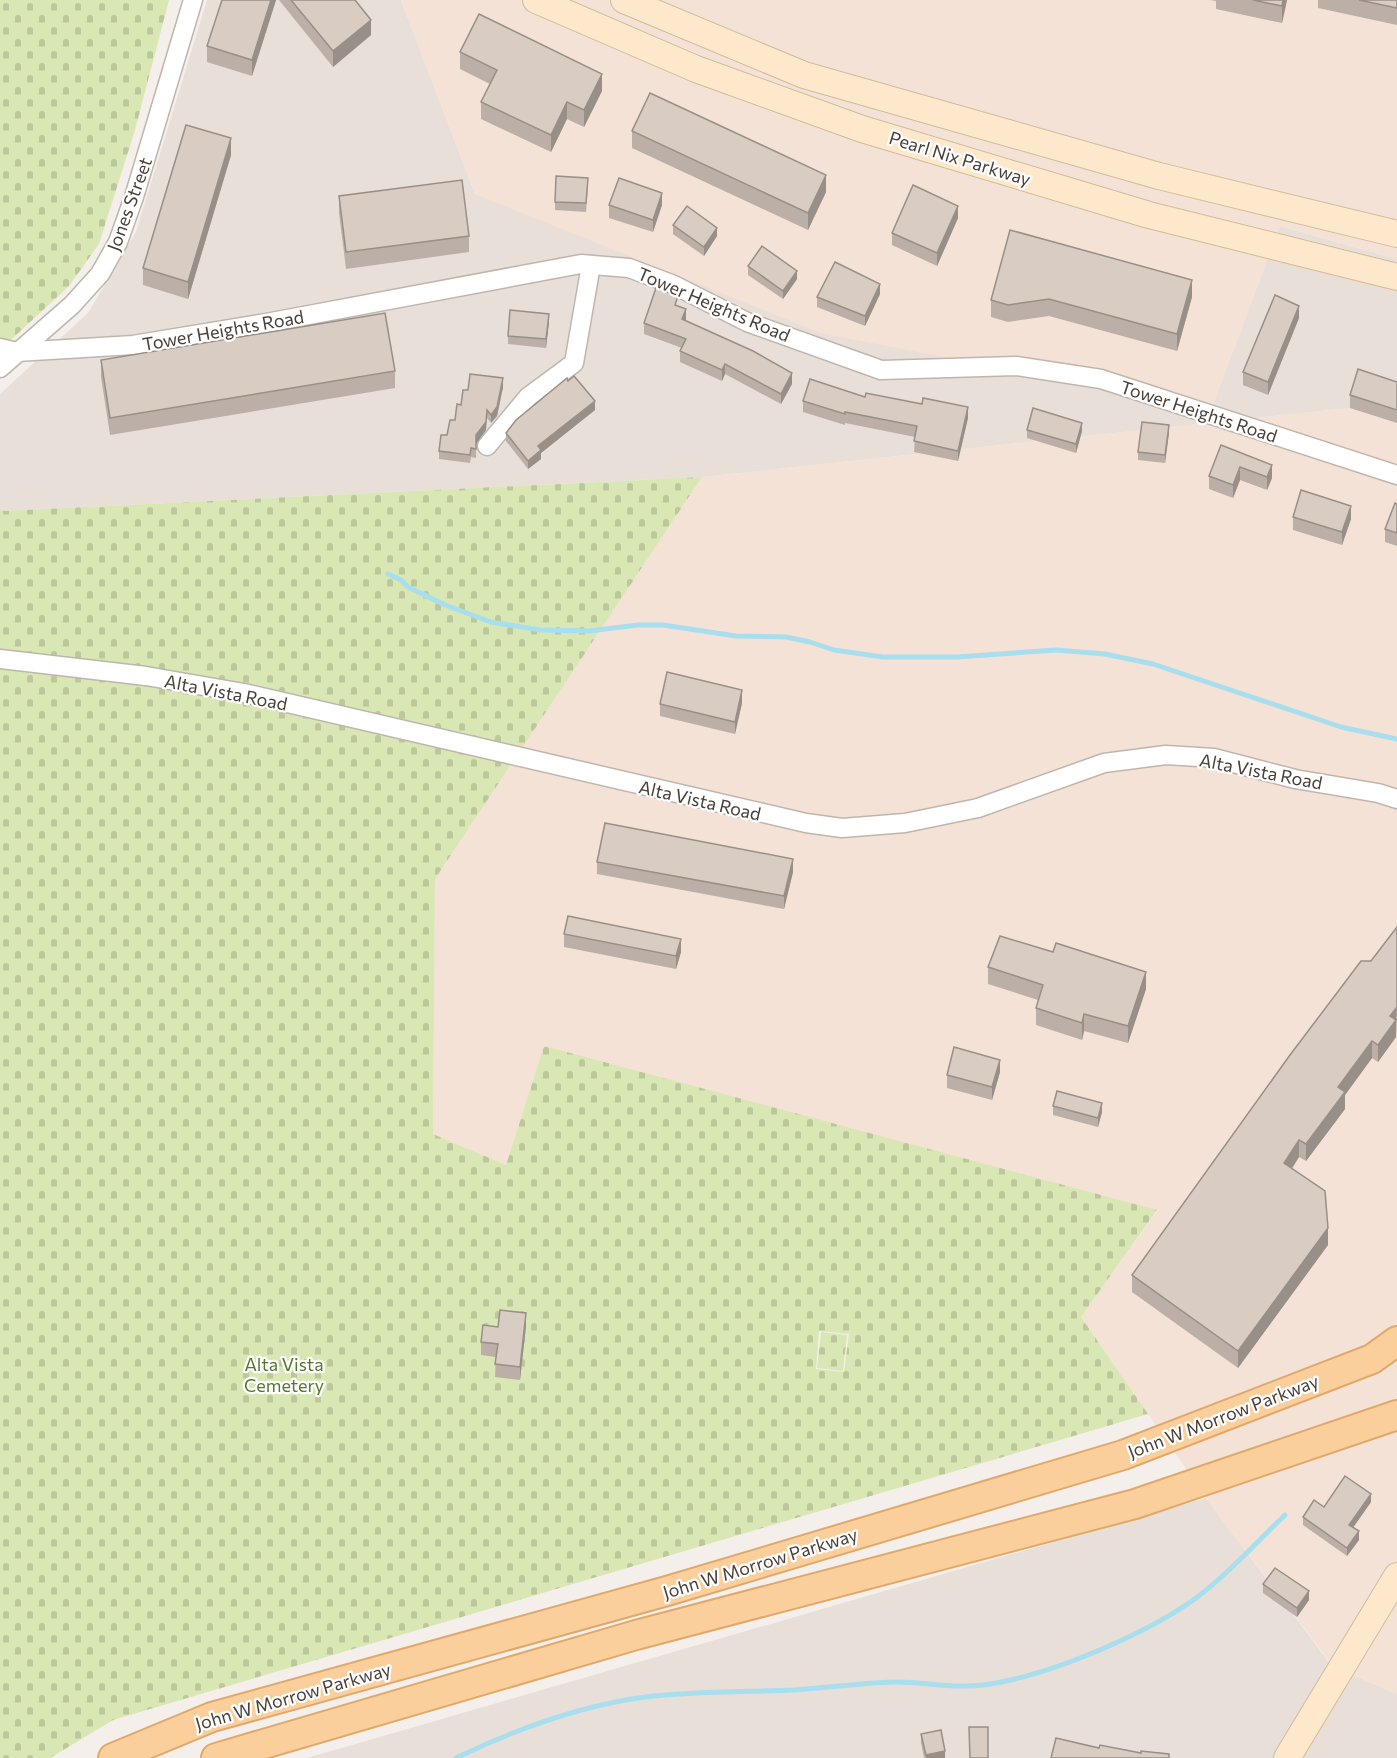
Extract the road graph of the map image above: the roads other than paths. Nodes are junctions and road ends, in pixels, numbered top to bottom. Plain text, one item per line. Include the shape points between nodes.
1 (193, 0) edge
2 (536, 0) edge
3 (624, 0) edge
4 (1397, 234) edge
5 (591, 265) junction
6 (1397, 277) edge
7 (8, 350) edge
8 (0, 368) edge
9 (487, 446) dead end
10 (1397, 475) edge
11 (0, 659) edge
12 (1397, 799) edge
13 (1397, 1341) edge
14 (1397, 1416) edge
15 (1397, 1576) edge
16 (113, 1758) edge
17 (216, 1758) edge
18 (1287, 1758) edge

1 - 7 street, Jones Street via 118,242 100,274 72,305
2 - 6 main road, Pearl Nix Parkway via 696,69 862,129 1149,215
3 - 4 main road, Pearl Nix Parkway via 804,75 1159,176
5 - 7 street, Tower Heights Road via 133,345
5 - 9 street via 574,363 528,397
5 - 10 street, Tower Heights Road via 629,268 674,285 747,322 881,370 1016,366 1101,379
7 - 8 street, Jones Street
11 - 12 street, Alta Vista Road via 146,676 244,693 782,818 842,828 905,823 978,808 1104,763 1166,755 1214,758
13 - 16 main road, John W Morrow Parkway via 1372,1359 1123,1455 667,1591 212,1717
14 - 17 main road, John W Morrow Parkway via 1135,1504 636,1635
15 - 18 main road

